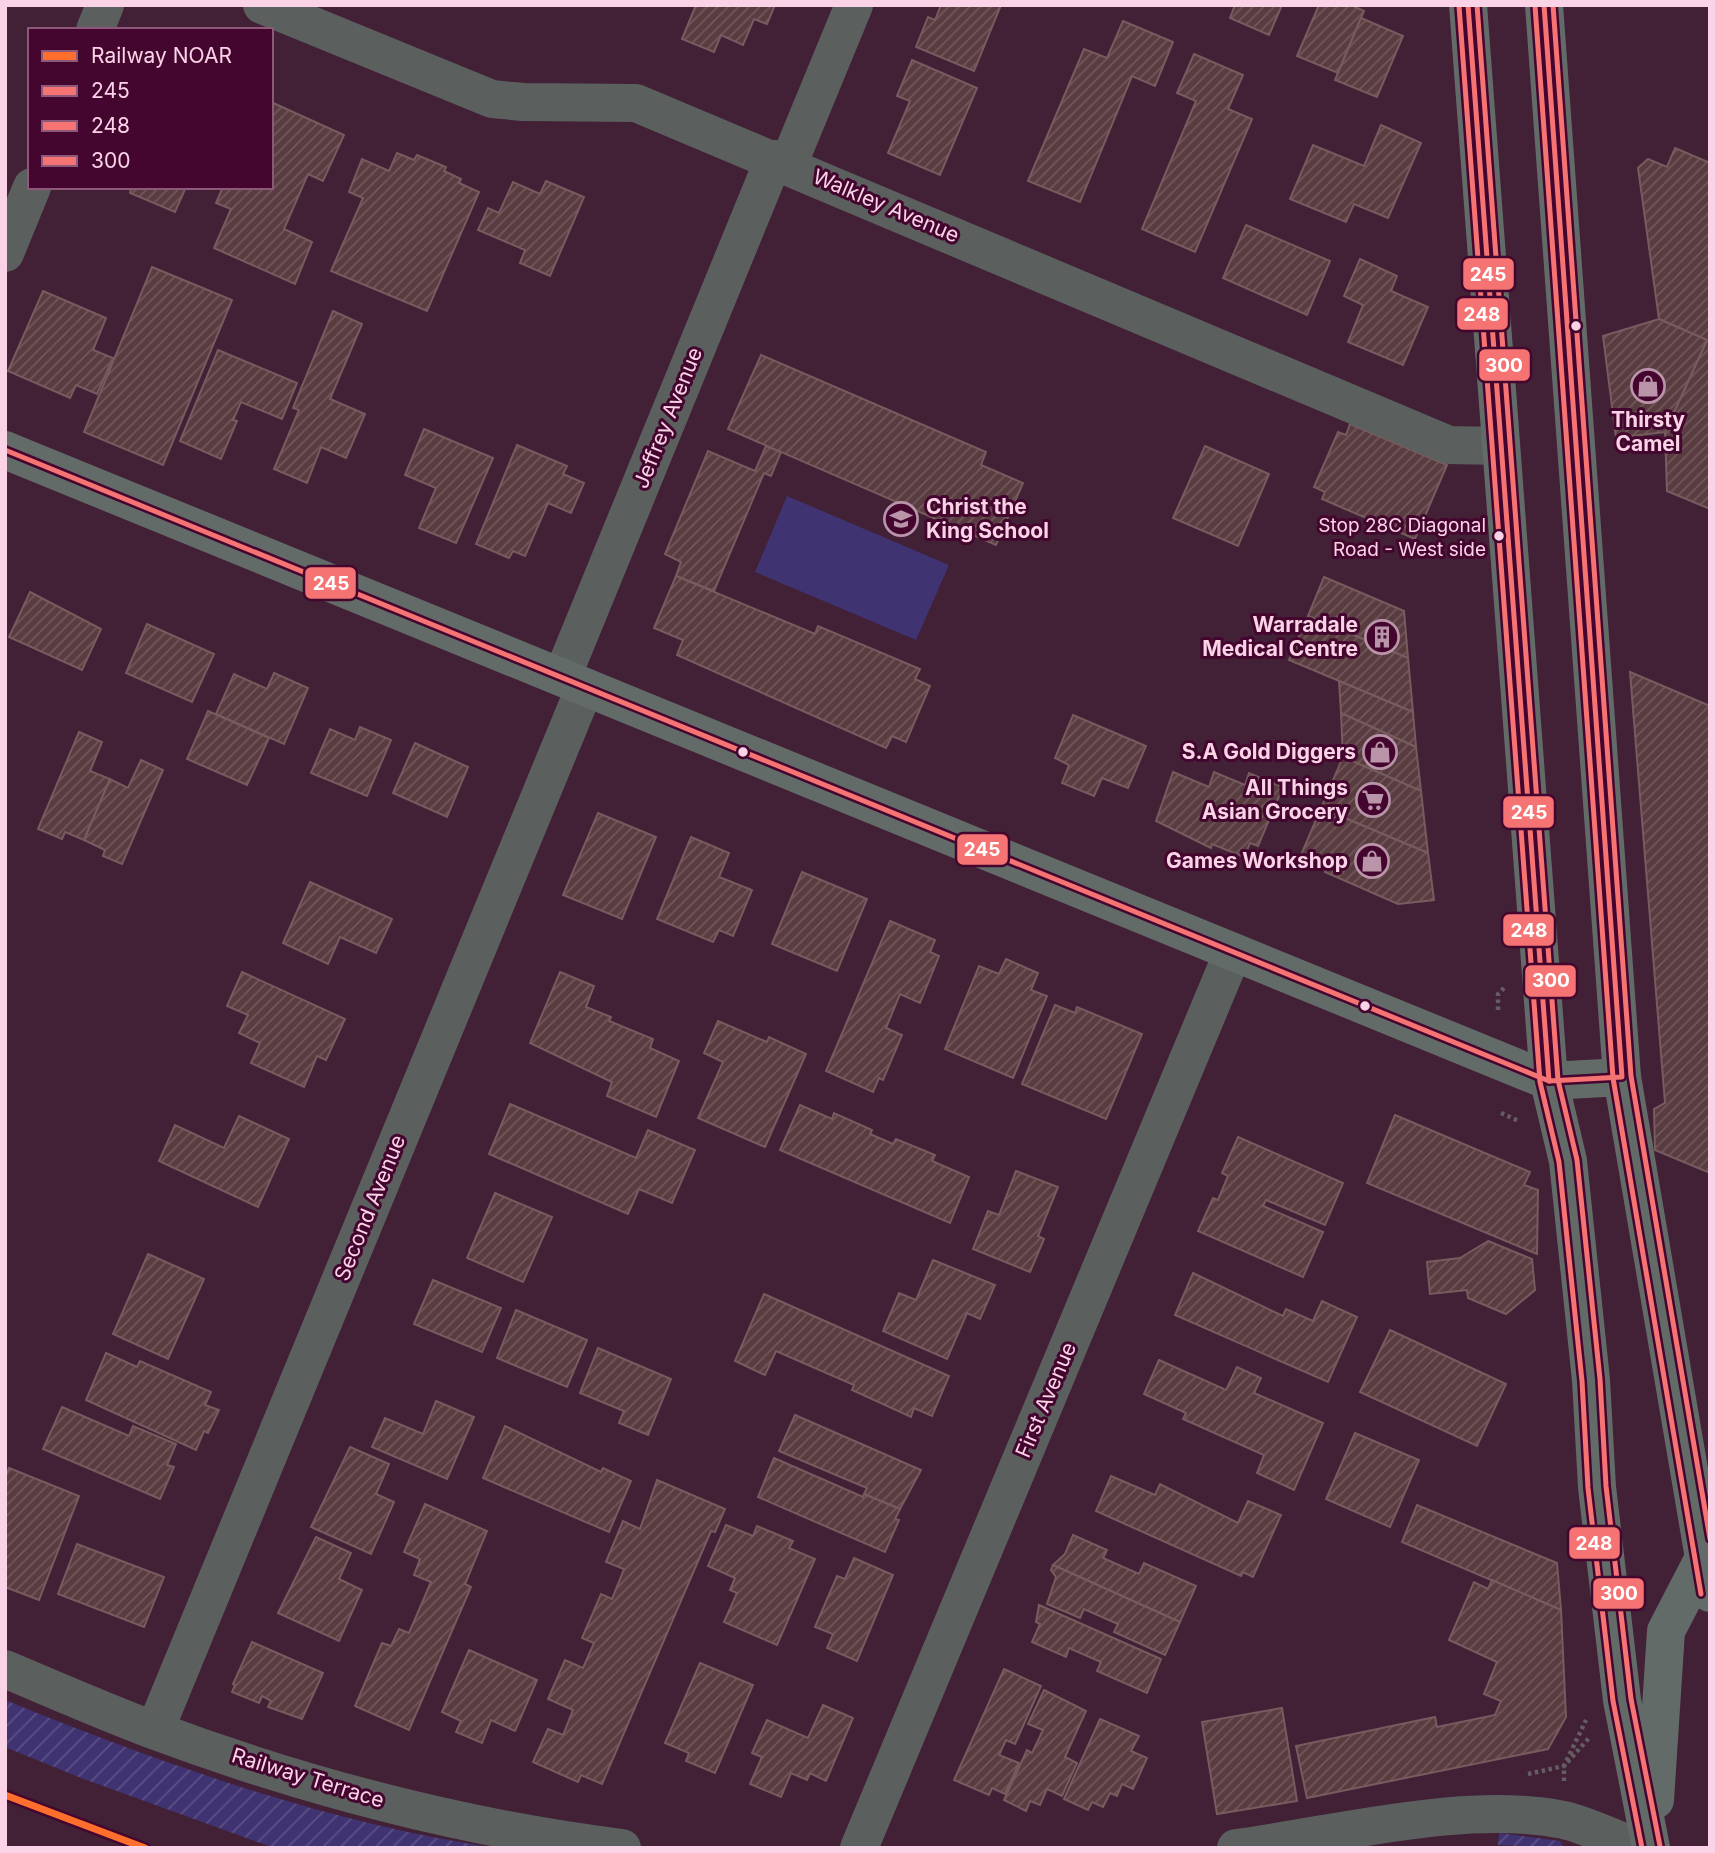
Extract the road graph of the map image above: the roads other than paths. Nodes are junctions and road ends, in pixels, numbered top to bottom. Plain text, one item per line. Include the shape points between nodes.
1 (105, 5) edge
2 (262, 5) edge
3 (854, 5) edge
4 (1468, 5) edge
5 (1544, 5) edge
6 (97, 28) edge
7 (781, 162) junction
8 (31, 189) edge
9 (5, 253) edge
10 (1502, 446) junction
11 (5, 450) edge
12 (574, 682) junction
13 (1233, 952) junction
14 (1622, 1077) junction
15 (1549, 1082) junction
16 (1707, 1550) edge
17 (1710, 1592) edge
18 (5, 1670) edge
19 (155, 1730) junction
20 (622, 1848) edge
21 (859, 1848) edge
22 (1236, 1848) edge
23 (1639, 1848) edge
24 (1652, 1848) edge

1 - 6 street
2 - 7 street, Walkley Avenue via 492,99 636,103
3 - 7 street, Jeffrey Avenue
4 - 10 main road
5 - 14 main road
7 - 10 street, Walkley Avenue via 1449,445
7 - 12 street, Jeffrey Avenue
8 - 9 street
10 - 15 main road
11 - 12 main road
12 - 13 main road
12 - 19 street, Second Avenue
13 - 15 main road
13 - 21 street, First Avenue
14 - 15 main road
14 - 16 main road via 1688,1476
15 - 24 main road via 1568,1161 1591,1380 1597,1487 1622,1700
16 - 17 main road
16 - 24 main road via 1666,1632
18 - 19 street, Railway Terrace
19 - 20 street, Railway Terrace via 355,1795 551,1839
22 - 23 street via 1486,1814 1564,1821

